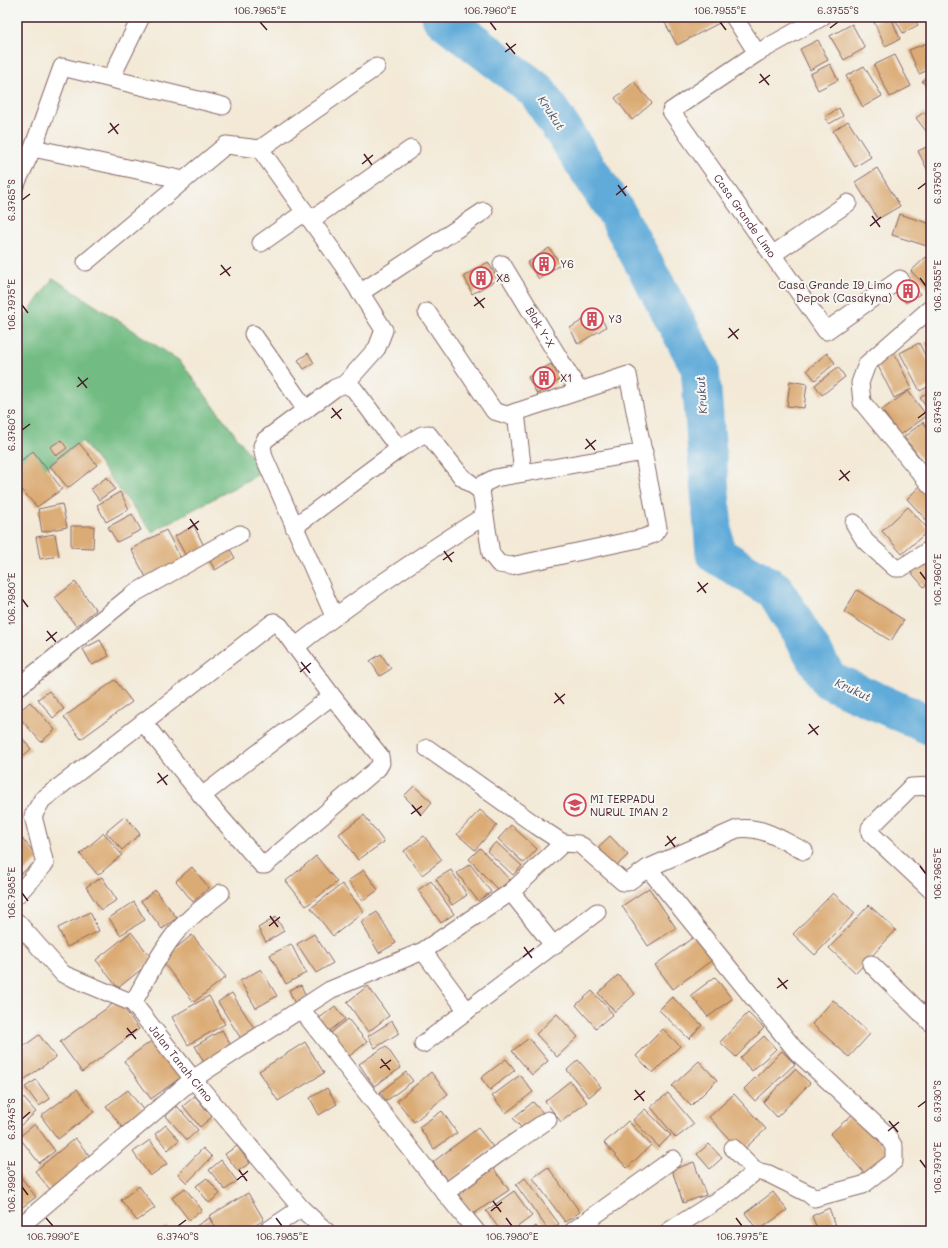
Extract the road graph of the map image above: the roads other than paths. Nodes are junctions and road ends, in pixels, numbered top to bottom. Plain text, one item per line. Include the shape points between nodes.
1 (141, 17) edge
2 (734, 17) edge
3 (822, 17) edge
4 (757, 53) junction
5 (376, 67) dead end
6 (111, 78) junction
7 (223, 106) dead end
8 (33, 148) junction
9 (260, 148) junction
10 (411, 149) dead end
11 (184, 180) junction
12 (17, 182) edge
13 (848, 203) dead end
14 (484, 211) dead end
15 (308, 216) junction
16 (261, 243) dead end
17 (772, 255) junction
18 (86, 262) dead end
19 (502, 264) dead end
20 (900, 279) dead end
21 (360, 293) junction
22 (931, 308) edge
23 (426, 312) dead end
24 (253, 334) dead end
25 (345, 384) junction
26 (580, 391) junction
27 (306, 410) junction
28 (516, 412) junction
29 (399, 449) junction
30 (644, 452) junction
31 (523, 473) junction
32 (931, 486) edge
33 (481, 491) junction
34 (484, 516) junction
35 (854, 523) dead end
36 (294, 527) junction
37 (240, 534) dead end
38 (931, 549) edge
39 (334, 616) junction
40 (295, 647) junction
41 (17, 688) edge
42 (332, 696) junction
43 (143, 722) junction
44 (427, 748) dead end
45 (931, 786) edge
46 (202, 796) junction
47 (563, 843) junction
48 (804, 851) dead end
49 (648, 868) junction
50 (931, 890) edge
51 (511, 892) junction
52 (221, 893) dead end
53 (17, 895) edge
54 (597, 912) dead end
55 (18, 924) edge
56 (554, 946) junction
57 (423, 951) junction
58 (871, 964) dead end
59 (133, 1003) junction
60 (301, 1009) junction
61 (467, 1011) junction
62 (931, 1023) edge
63 (423, 1044) dead end
64 (193, 1079) junction
65 (548, 1120) dead end
66 (733, 1148) dead end
67 (673, 1159) dead end
68 (756, 1172) junction
69 (445, 1193) junction
70 (301, 1208) junction
71 (17, 1229) edge
72 (267, 1231) edge
73 (326, 1231) edge
74 (476, 1231) edge
75 (573, 1231) edge
76 (669, 1231) edge

1 - 6 street
2 - 4 street
3 - 4 street
4 - 17 street, Casa Grande Limo via 672,111
5 - 9 street
6 - 7 street
6 - 8 street via 62,66
8 - 11 street
8 - 12 street
9 - 11 street via 226,145
9 - 15 street
10 - 15 street
11 - 18 street
13 - 17 street
14 - 21 street
15 - 16 street
15 - 21 street
17 - 20 street, Casa Grande Limo via 826,331
19 - 26 street, Blok Y-X
21 - 25 street via 384,330 377,348
22 - 32 street via 867,364 860,383 862,402
23 - 28 street via 494,411 507,415
24 - 27 street
25 - 27 street via 335,388
25 - 29 street via 354,389
26 - 28 street
26 - 30 street via 628,375
27 - 36 street via 265,440 262,446 264,457
28 - 31 street
29 - 33 street via 428,434 462,477
29 - 36 street
30 - 31 street
30 - 34 street via 658,528 654,534 511,566 499,564 491,554
31 - 33 street via 495,478 483,484
33 - 34 street
34 - 39 street
35 - 38 street via 865,541 894,568 901,568
36 - 39 street
37 - 41 street via 133,594
39 - 40 street
40 - 42 street
40 - 43 street via 280,626 274,622
42 - 46 street
42 - 46 street via 380,756 381,763 265,865 260,864
43 - 46 street
43 - 53 street via 42,800 33,816 45,864
44 - 47 street
45 - 50 street via 911,787 870,828 870,833
47 - 49 street via 582,846 623,882 628,882
47 - 51 street
48 - 49 street via 762,830 737,828
49 - 68 street via 797,1052 886,1134 894,1147 894,1161 863,1185 814,1198 769,1174
51 - 56 street
51 - 57 street
52 - 59 street via 194,915 172,938
54 - 56 street
55 - 59 street, Jalan Tanah Cimo via 63,974
56 - 61 street
57 - 60 street via 330,990
57 - 61 street
58 - 62 street
59 - 64 street, Jalan Tanah Cimo
60 - 64 street
60 - 69 street
61 - 63 street
64 - 70 street, Jalan Tanah Cimo
64 - 71 street
65 - 69 street
66 - 68 street
67 - 75 street
68 - 76 street via 732,1191
69 - 74 street
70 - 72 street
70 - 73 street, Jalan Tanah Cimo

